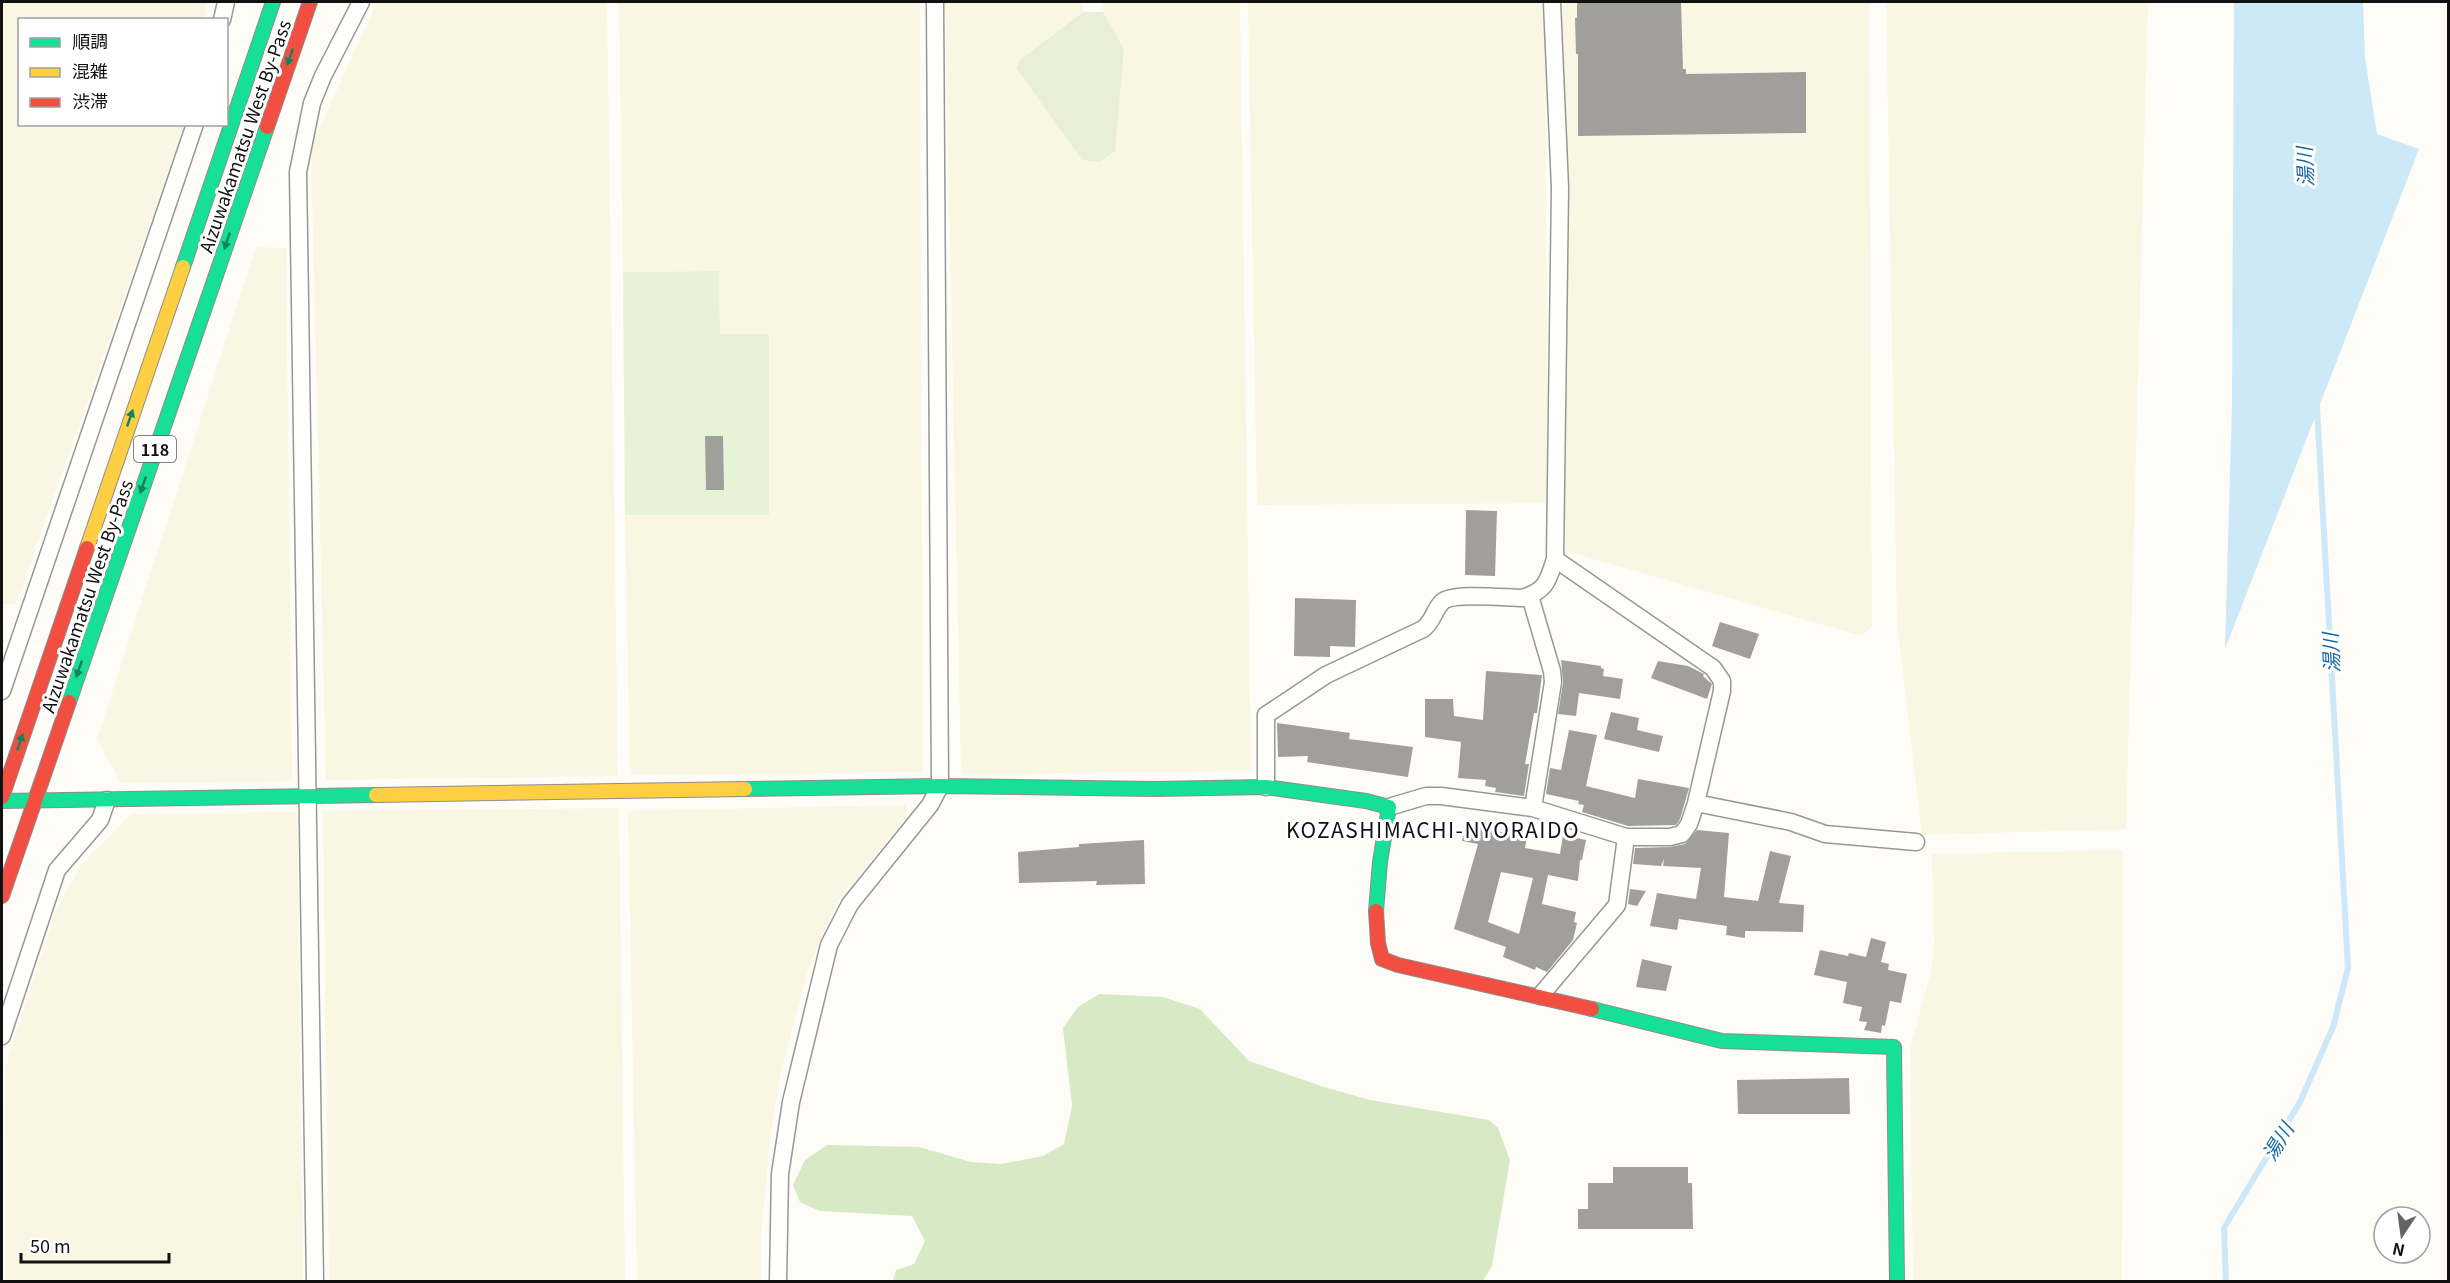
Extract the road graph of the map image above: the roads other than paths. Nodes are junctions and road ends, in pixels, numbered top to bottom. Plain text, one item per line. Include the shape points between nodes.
1 (226, 2) edge
2 (273, 2) edge
3 (310, 2) edge
4 (361, 2) edge
5 (935, 2) edge
6 (1552, 2) edge
7 (222, 18) edge
8 (194, 126) edge
9 (1555, 559) junction
10 (1530, 596) junction
11 (2, 691) edge
12 (940, 786) junction
13 (1266, 787) junction
14 (308, 797) junction
15 (2, 799) edge
16 (106, 800) junction
17 (34, 802) junction
18 (1696, 803) junction
19 (1389, 807) junction
20 (1533, 808) junction
21 (1626, 837) junction
22 (1916, 842) dead end
23 (2, 896) edge
24 (1540, 996) junction
25 (2, 1036) edge
26 (315, 1281) edge
27 (778, 1281) edge
28 (1897, 1281) edge

1 - 7 street
15 -> 2 main road, Aizuwakamatsu West By-Pass / 118
3 -> 17 main road, Aizuwakamatsu West By-Pass / 118
4 - 14 street via 312,103 298,172
5 - 12 street
6 - 9 street via 1560,188
8 - 11 street
9 - 10 street via 1546,585
9 - 18 street via 1713,668 1722,681
10 - 13 street via 1454,597 1442,602 1431,624 1326,675 1266,715
10 - 20 street via 1553,682
12 - 13 main road
12 - 14 main road
12 - 27 street via 930,805 850,904 829,945 791,1102 780,1174
13 - 19 main road
14 - 16 main road
14 - 26 street
15 - 17 main road
16 - 17 main road
16 - 25 street via 100,820 57,870
17 - 23 main road, Aizuwakamatsu West By-Pass / 118
18 - 21 street via 1682,834
18 - 22 street via 1791,822 1825,834
19 - 20 street via 1426,796 1441,796
19 - 24 main road via 1377,903 1377,943 1382,959
20 - 21 street
21 - 24 street via 1617,905
24 - 28 main road via 1722,1041 1894,1047

